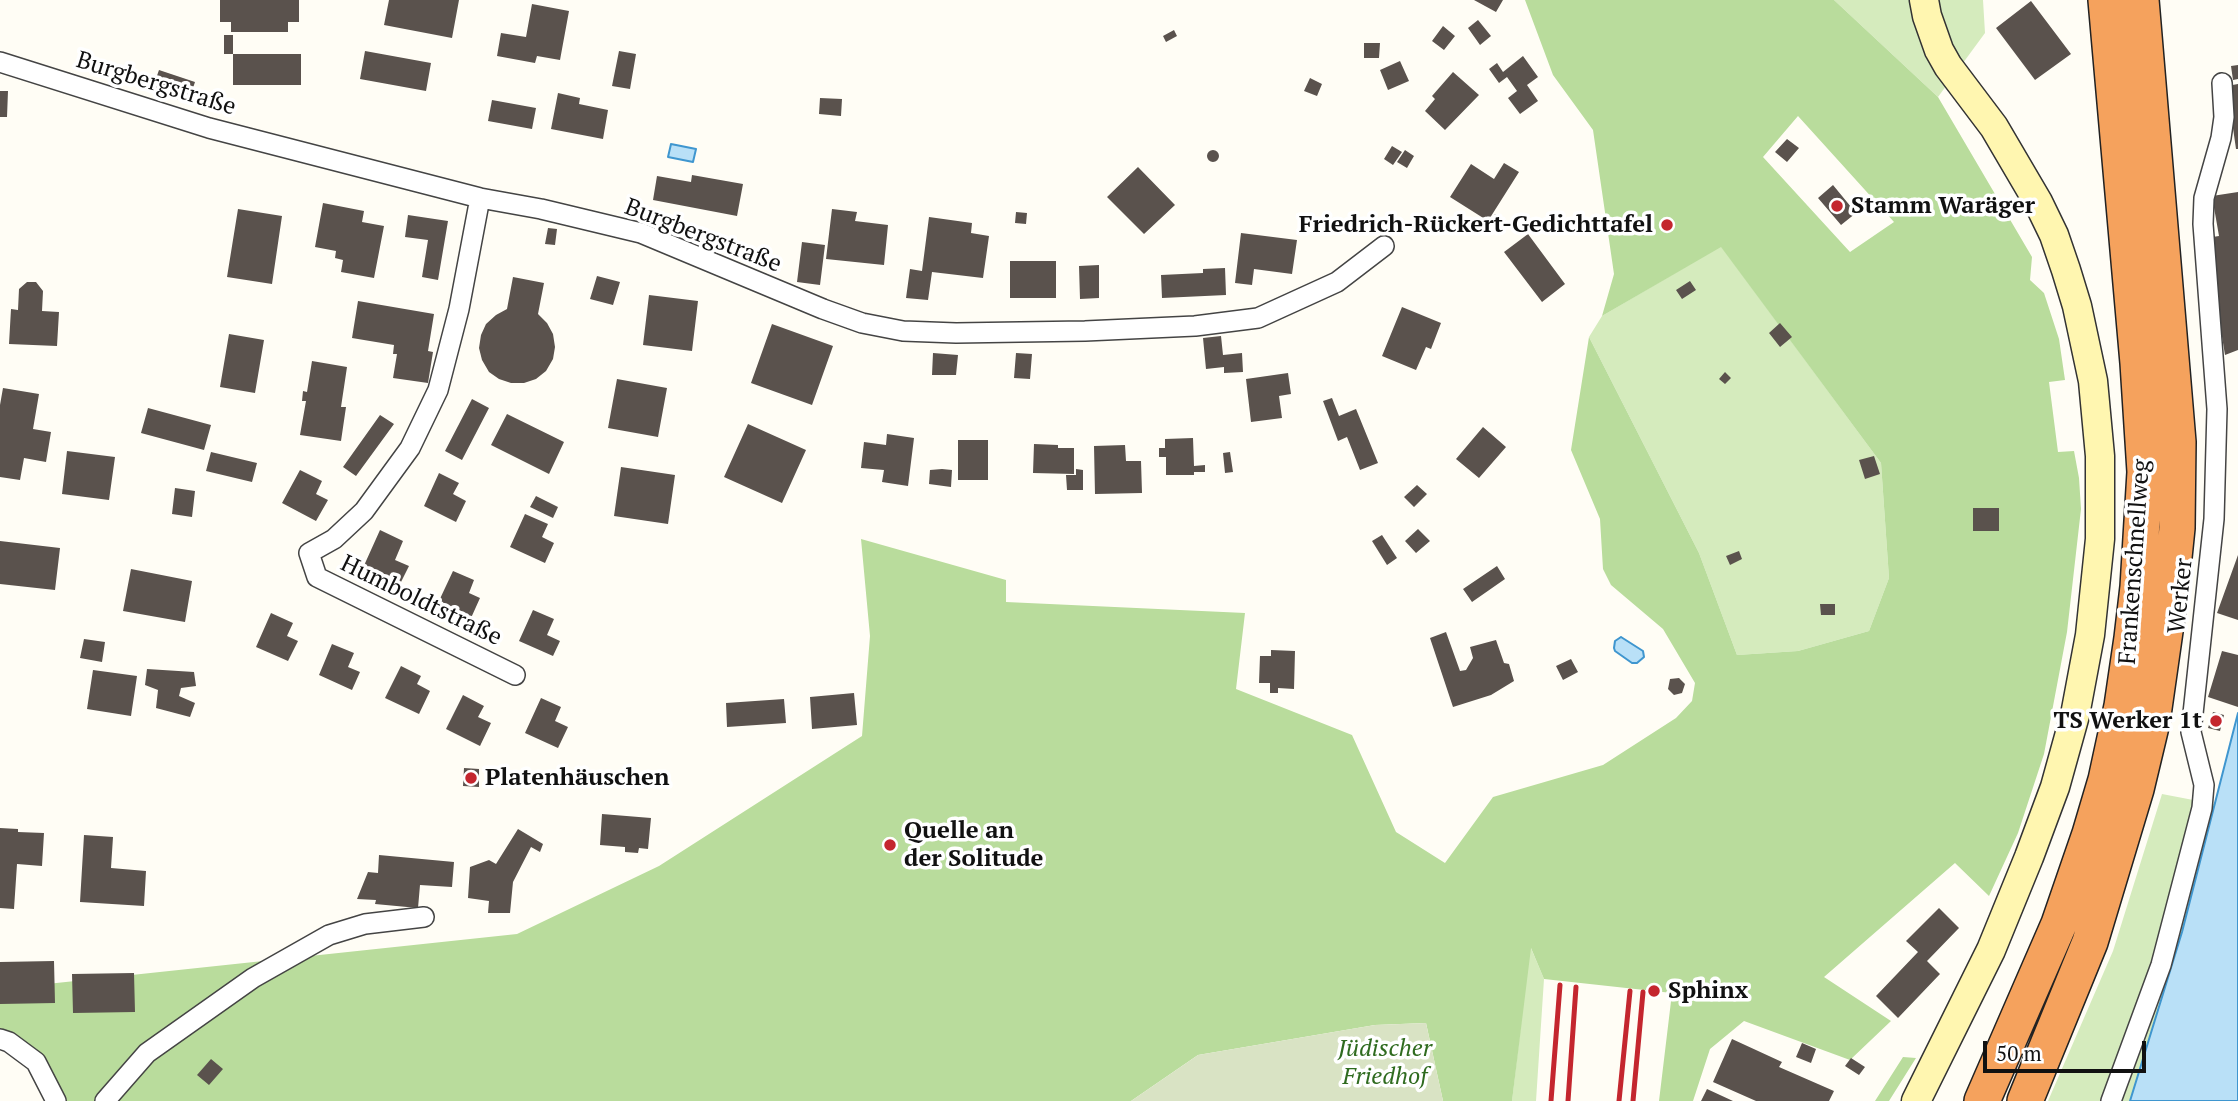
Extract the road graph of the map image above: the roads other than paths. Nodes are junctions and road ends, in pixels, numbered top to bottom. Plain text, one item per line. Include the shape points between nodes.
1 (1924, 0) edge
2 (2106, 0) edge
3 (2141, 0) edge
4 (0, 62) edge
5 (2222, 83) dead end
6 (480, 198) junction
7 (1384, 246) dead end
8 (515, 675) dead end
9 (424, 917) dead end
10 (0, 1039) edge
11 (56, 1101) edge
12 (105, 1101) edge
13 (1916, 1101) edge
14 (1982, 1101) edge
15 (2025, 1101) edge
16 (2111, 1101) edge

1 - 13 main road via 1939,50 2007,148 2054,235 2066,270 2094,393 2100,539 2090,635 2055,787 1991,950
2 - 14 highway, Frankenschnellweg via 2145,472 2132,638 2122,706 2090,834 2059,924
3 - 15 highway, Frankenschnellweg via 2178,442 2170,596 2152,722 2136,789 2090,942
4 - 6 street, Burgbergstraße via 209,128
5 - 16 street, Werker via 2224,117 2204,198 2203,224 2217,409 2214,519 2191,732 2204,785 2202,808 2161,965
6 - 7 street, Burgbergstraße via 641,233 823,309 903,331 1085,331 1258,318 1337,282
6 - 8 street, Humboldtstraße via 438,390 410,448 364,510 334,539 309,553 317,577
9 - 12 street via 365,924 329,935 253,978 147,1053
10 - 11 street via 36,1062

